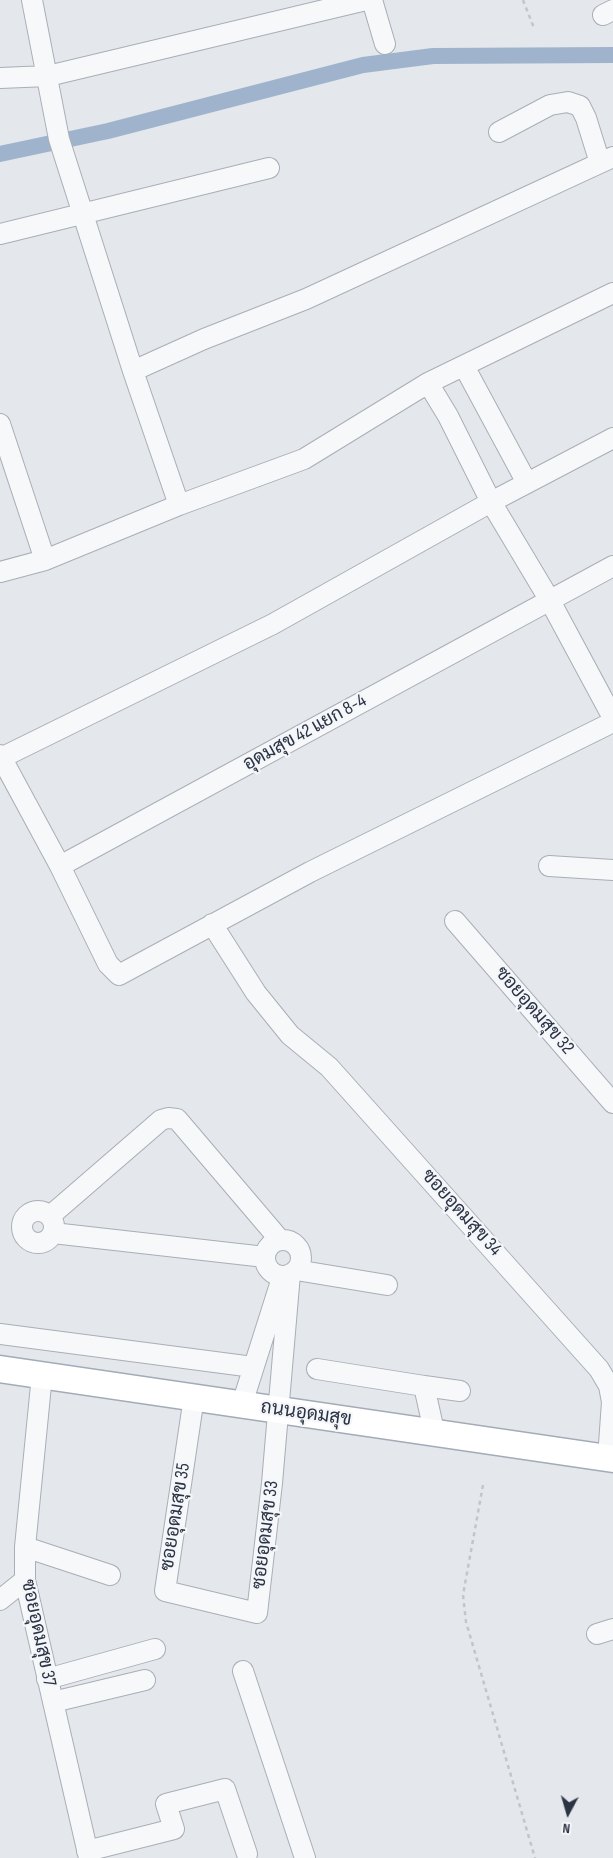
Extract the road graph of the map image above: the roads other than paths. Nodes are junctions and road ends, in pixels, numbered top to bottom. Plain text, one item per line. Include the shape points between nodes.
1 (32, 0) edge
2 (366, 0) edge
3 (372, 0) edge
4 (385, 44) dead end
5 (48, 76) junction
6 (0, 78) edge
7 (499, 132) dead end
8 (606, 160) edge
9 (269, 168) dead end
10 (83, 214) junction
11 (0, 234) edge
12 (613, 293) edge
13 (464, 366) junction
14 (133, 371) junction
15 (428, 383) junction
16 (0, 424) edge
17 (613, 438) edge
18 (527, 483) junction
19 (492, 502) junction
20 (179, 505) junction
21 (44, 560) junction
22 (613, 566) edge
23 (0, 572) edge
24 (549, 599) junction
25 (613, 720) edge
26 (1, 756) edge
27 (60, 866) junction
28 (549, 866) dead end
29 (613, 870) edge
30 (455, 921) dead end
31 (212, 924) junction
32 (613, 1103) edge
33 (280, 1240) junction
34 (265, 1257) junction
35 (290, 1274) junction
36 (387, 1285) dead end
37 (0, 1334) edge
38 (253, 1367) junction
39 (0, 1369) edge
40 (317, 1369) dead end
41 (42, 1375) junction
42 (424, 1386) junction
43 (460, 1391) dead end
44 (194, 1398) junction
45 (242, 1404) junction
46 (279, 1410) junction
47 (434, 1431) junction
48 (611, 1458) edge
49 (25, 1547) junction
50 (110, 1575) dead end
51 (25, 1580) junction
52 (0, 1600) edge
53 (211, 1602) joint
54 (155, 1649) dead end
55 (243, 1670) dead end
56 (47, 1679) junction
57 (144, 1680) dead end
58 (53, 1702) junction
59 (88, 1854) edge
60 (247, 1854) dead end
61 (305, 1858) edge

1 - 5 street
2 - 5 street
3 - 4 street
5 - 6 street
5 - 10 street via 59,139
7 - 8 street via 550,105 568,102 580,106
8 - 14 street via 306,299
9 - 10 street
10 - 11 street
10 - 14 street
12 - 13 street
13 - 15 street
13 - 18 street
14 - 20 street
15 - 19 street
15 - 20 street via 304,459
16 - 21 street
17 - 18 street
18 - 19 street
19 - 24 street
19 - 26 street via 273,624
20 - 21 street
21 - 23 street
22 - 24 street, อุดมสุข 42 แยก 8-4
24 - 25 street
24 - 27 street, อุดมสุข 42 แยก 8-4
25 - 31 street
26 - 27 street
27 - 31 street via 108,964 119,975
28 - 29 street
30 - 32 street, ซอยอุดมสุข 32
31 - 48 street, ซอยอุดมสุข 34 via 256,993 290,1035 330,1067 599,1369 609,1386 612,1402
33 - 34 street via 269,1246
33 - 34 street via 177,1119 168,1118 161,1120 51,1225
33 - 35 street via 292,1243 300,1252 300,1265
34 - 35 street via 272,1272
35 - 36 street
35 - 38 street
35 - 46 street
37 - 38 street
38 - 45 street
39 - 41 main road, ถนนอุดมสุข
40 - 42 street
41 - 44 main road, ถนนอุดมสุข
41 - 49 street, ซอยอุดมสุข 37
42 - 43 street
42 - 47 street
44 - 45 main road, ถนนอุดมสุข
44 - 53 street, ซอยอุดมสุข 35 via 166,1591
45 - 46 main road, ถนนอุดมสุข
46 - 47 main road, ถนนอุดมสุข
46 - 53 street, ซอยอุดมสุข 33 via 257,1613
47 - 48 main road, ถนนอุดมสุข
49 - 50 street
49 - 51 street, ซอยอุดมสุข 37
51 - 52 street
51 - 56 street, ซอยอุดมสุข 37
54 - 56 street
55 - 61 street
56 - 58 street, ซอยอุดมสุข 37
57 - 58 street
58 - 59 street, ซอยอุดมสุข 37
59 - 60 street via 174,1829 166,1804 226,1789

